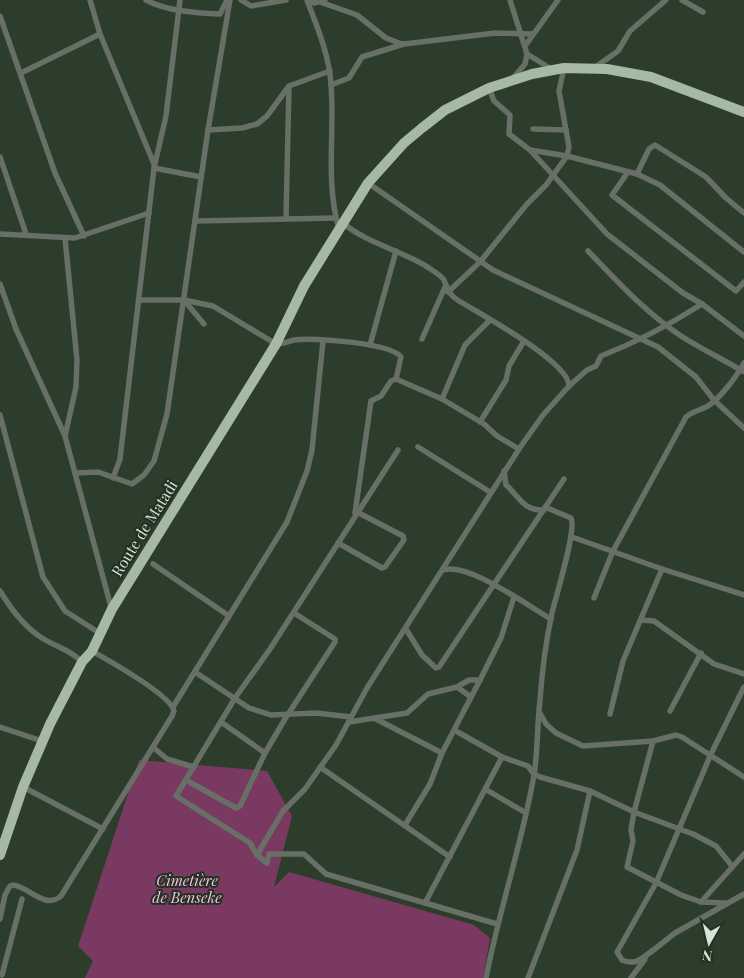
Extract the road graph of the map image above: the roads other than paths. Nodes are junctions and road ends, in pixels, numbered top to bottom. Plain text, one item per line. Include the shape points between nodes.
1 (90, 0) edge
2 (146, 0) edge
3 (180, 0) edge
4 (229, 0) edge
5 (241, 0) edge
6 (286, 0) edge
7 (308, 0) edge
8 (510, 0) edge
9 (558, 0) edge
10 (666, 0) edge
11 (682, 0) edge
12 (322, 1) edge
13 (178, 9) junction
14 (703, 12) dead end
15 (0, 16) edge
16 (521, 33) junction
17 (100, 34) junction
18 (532, 34) junction
19 (404, 44) junction
20 (524, 46) junction
21 (527, 54) junction
22 (564, 68) junction
23 (594, 68) junction
24 (553, 70) junction
25 (330, 71) junction
26 (21, 73) junction
27 (510, 80) junction
28 (331, 85) junction
29 (289, 86) junction
30 (489, 88) junction
31 (744, 112) edge
32 (533, 128) dead end
33 (208, 130) junction
34 (566, 130) junction
35 (530, 150) junction
36 (567, 156) junction
37 (0, 158) edge
38 (154, 166) junction
39 (628, 172) junction
40 (637, 174) junction
41 (201, 176) junction
42 (553, 176) junction
43 (368, 182) junction
44 (149, 213) junction
45 (744, 213) edge
46 (286, 218) junction
47 (196, 221) junction
48 (340, 224) junction
49 (0, 234) edge
50 (26, 234) junction
51 (84, 236) junction
52 (65, 238) junction
53 (396, 251) junction
54 (588, 251) dead end
55 (744, 252) edge
56 (480, 262) junction
57 (744, 282) edge
58 (0, 284) edge
59 (446, 290) junction
60 (139, 300) junction
61 (184, 300) junction
62 (702, 304) junction
63 (490, 320) junction
64 (204, 324) dead end
65 (667, 326) junction
66 (744, 336) edge
67 (422, 339) dead end
68 (643, 339) junction
69 (524, 341) junction
70 (323, 342) junction
71 (276, 344) junction
72 (370, 345) junction
73 (744, 363) edge
74 (742, 371) edge
75 (396, 379) junction
76 (569, 386) junction
77 (442, 399) junction
78 (714, 400) junction
79 (0, 415) edge
80 (480, 422) junction
81 (744, 428) edge
82 (65, 436) junction
83 (418, 448) dead end
84 (519, 449) junction
85 (398, 450) dead end
86 (504, 471) junction
87 (75, 473) junction
88 (113, 478) junction
89 (564, 479) dead end
90 (490, 492) junction
91 (544, 509) junction
92 (356, 514) junction
93 (572, 537) junction
94 (338, 543) junction
95 (613, 551) junction
96 (153, 564) dead end
97 (444, 570) junction
98 (662, 570) junction
99 (492, 585) junction
100 (0, 591) edge
101 (744, 595) edge
102 (514, 597) junction
103 (594, 598) dead end
104 (112, 610) junction
105 (294, 613) junction
106 (229, 616) junction
107 (551, 619) junction
108 (640, 620) junction
109 (406, 629) junction
110 (101, 634) junction
111 (92, 651) junction
112 (701, 653) junction
113 (82, 662) junction
114 (195, 672) junction
115 (744, 674) edge
116 (480, 680) junction
117 (457, 687) junction
118 (744, 687) edge
119 (472, 697) junction
120 (235, 698) junction
121 (173, 707) junction
122 (539, 711) junction
123 (670, 711) dead end
124 (610, 714) dead end
125 (287, 716) junction
126 (374, 718) junction
127 (350, 720) junction
128 (221, 722) junction
129 (0, 727) edge
130 (456, 731) junction
131 (42, 741) junction
132 (653, 741) junction
133 (154, 748) junction
134 (265, 753) junction
135 (442, 753) junction
136 (711, 754) junction
137 (502, 756) junction
138 (194, 767) junction
139 (320, 767) junction
140 (534, 774) junction
141 (744, 777) edge
142 (186, 780) junction
143 (23, 787) junction
144 (485, 789) junction
145 (590, 790) junction
146 (634, 812) junction
147 (526, 813) junction
148 (405, 825) junction
149 (680, 828) junction
150 (104, 830) junction
151 (744, 854) edge
152 (0, 855) edge
153 (257, 855) junction
154 (450, 857) junction
155 (732, 866) junction
156 (656, 883) junction
157 (744, 894) edge
158 (22, 899) dead end
159 (701, 902) junction
160 (425, 903) junction
161 (725, 904) junction
162 (0, 919) edge
163 (497, 924) junction
164 (652, 951) junction
165 (2, 975) dead end
166 (486, 978) edge
167 (528, 978) edge
168 (631, 978) edge

1 - 17 street
2 - 13 street via 157,6
3 - 13 street
4 - 13 street via 220,14
4 - 33 street
5 - 6 street via 251,6
7 - 12 street via 314,3
7 - 25 street
8 - 16 street
9 - 18 street
10 - 23 street via 630,31 618,51
11 - 14 street
12 - 19 street via 358,15 386,38
13 - 38 street via 166,116
15 - 26 street
16 - 18 street
16 - 19 street via 494,33
16 - 20 street
17 - 26 street
17 - 38 street
18 - 20 street
19 - 28 street via 362,57 349,78
20 - 21 street
21 - 24 street
21 - 27 street via 524,64
22 - 23 highway, Route de Matadi
22 - 24 highway, Route de Matadi
22 - 34 street via 559,92
23 - 31 highway, Route de Matadi via 651,78
24 - 27 highway, Route de Matadi
25 - 28 street
25 - 29 street
26 - 51 street via 55,173
27 - 30 highway, Route de Matadi
28 - 48 street via 331,173
29 - 33 street via 257,124
29 - 46 street
30 - 35 street via 494,101 510,115 508,132
30 - 43 highway, Route de Matadi via 457,103 422,128
32 - 34 street
33 - 41 street
34 - 36 street
35 - 36 street
35 - 42 street
36 - 39 street
36 - 42 street
37 - 50 street
38 - 41 street
38 - 44 street
39 - 40 street
39 - 57 street via 612,195 736,291
40 - 45 street via 649,149 655,144 706,177
40 - 55 street via 660,185
41 - 47 street
42 - 56 street via 505,228
42 - 62 street via 608,234 683,293
43 - 48 highway, Route de Matadi
43 - 56 street
44 - 51 street
44 - 60 street
46 - 47 street
46 - 48 street
47 - 61 street
48 - 53 street
48 - 71 highway, Route de Matadi via 304,286
49 - 50 street
50 - 52 street
51 - 52 street
52 - 82 street via 77,360 76,386
53 - 59 street via 434,271 443,279
53 - 72 street
54 - 65 street via 629,295
56 - 59 street
56 - 68 street
58 - 82 street via 16,329
59 - 63 street
59 - 67 street
60 - 61 street
60 - 88 street via 120,459
61 - 64 street
61 - 71 street via 219,309
61 - 88 street via 167,414 154,461 135,483
62 - 65 street
62 - 66 street
63 - 69 street
63 - 77 street via 465,346
65 - 68 street
65 - 74 street
68 - 76 street via 601,356 596,366
68 - 78 street via 696,377
69 - 76 street via 563,370
69 - 80 street via 509,366 506,380
70 - 71 street via 297,340
70 - 72 street
70 - 106 street via 307,471 288,522
71 - 104 highway, Route de Matadi
72 - 75 street via 399,354 401,359
73 - 74 street
74 - 78 street
75 - 77 street
75 - 92 street via 381,396 371,401
76 - 84 street
77 - 80 street
78 - 81 street
78 - 95 street via 686,417
79 - 110 street via 43,577 65,611
80 - 84 street
82 - 87 street
83 - 90 street
84 - 86 street
85 - 92 street
86 - 90 street
86 - 91 street via 506,485 518,501 530,508
87 - 88 street via 98,472
87 - 104 street
89 - 91 street
90 - 97 street
91 - 93 street via 571,518
91 - 99 street
92 - 94 street
92 - 94 street via 403,536 404,540 382,568
93 - 95 street
93 - 107 street
94 - 105 street
95 - 98 street
95 - 103 street
96 - 106 street
97 - 99 street via 458,568
97 - 109 street
98 - 101 street
98 - 108 street
99 - 102 street via 505,589
99 - 109 street via 449,655 437,668 422,655
100 - 113 street via 31,631 73,652
102 - 107 street
102 - 116 street via 501,638
104 - 110 highway, Route de Matadi
105 - 120 street
105 - 125 street via 336,640
106 - 114 street
107 - 122 street
108 - 112 street via 654,621
108 - 124 street via 623,661
109 - 127 street
110 - 111 highway, Route de Matadi
111 - 113 highway, Route de Matadi
111 - 121 street via 134,675
112 - 115 street via 714,664
112 - 123 street
113 - 131 highway, Route de Matadi
114 - 120 street
114 - 121 street
116 - 117 street via 470,680
116 - 119 street
117 - 119 street
117 - 126 street via 423,696 407,713
118 - 136 street
119 - 130 street
120 - 125 street via 249,708
120 - 128 street
121 - 133 street via 172,716
122 - 132 street via 556,733 583,746
122 - 140 street
125 - 127 street via 316,713
125 - 134 street
126 - 127 street
126 - 135 street
127 - 139 street
128 - 134 street
128 - 138 street
129 - 131 street
130 - 135 street
130 - 137 street
131 - 143 highway, Route de Matadi
132 - 136 street via 676,735
132 - 146 street
133 - 138 street via 167,759
133 - 150 street
134 - 142 street via 250,788 236,808
135 - 148 street via 430,784
136 - 141 street
136 - 149 street
137 - 140 street via 528,766
137 - 144 street
138 - 142 street
139 - 148 street
139 - 153 street via 301,794 282,811
140 - 145 street
140 - 147 street
142 - 153 street via 176,796 250,843
143 - 150 street
143 - 152 highway, Route de Matadi
144 - 147 street
144 - 154 street
145 - 146 street
145 - 167 street via 577,850
146 - 149 street
146 - 156 street via 633,841 627,867
147 - 163 street
148 - 154 street
149 - 155 street via 716,846
149 - 156 street
150 - 162 street via 61,896 53,901 46,900 13,885 7,889
151 - 155 street
153 - 160 street via 267,863 269,854 304,854 326,874
154 - 160 street
155 - 159 street
156 - 159 street
156 - 164 street via 617,952 622,960 633,962
157 - 161 street
158 - 165 street
159 - 161 street
160 - 163 street
161 - 164 street
163 - 166 street
164 - 168 street

